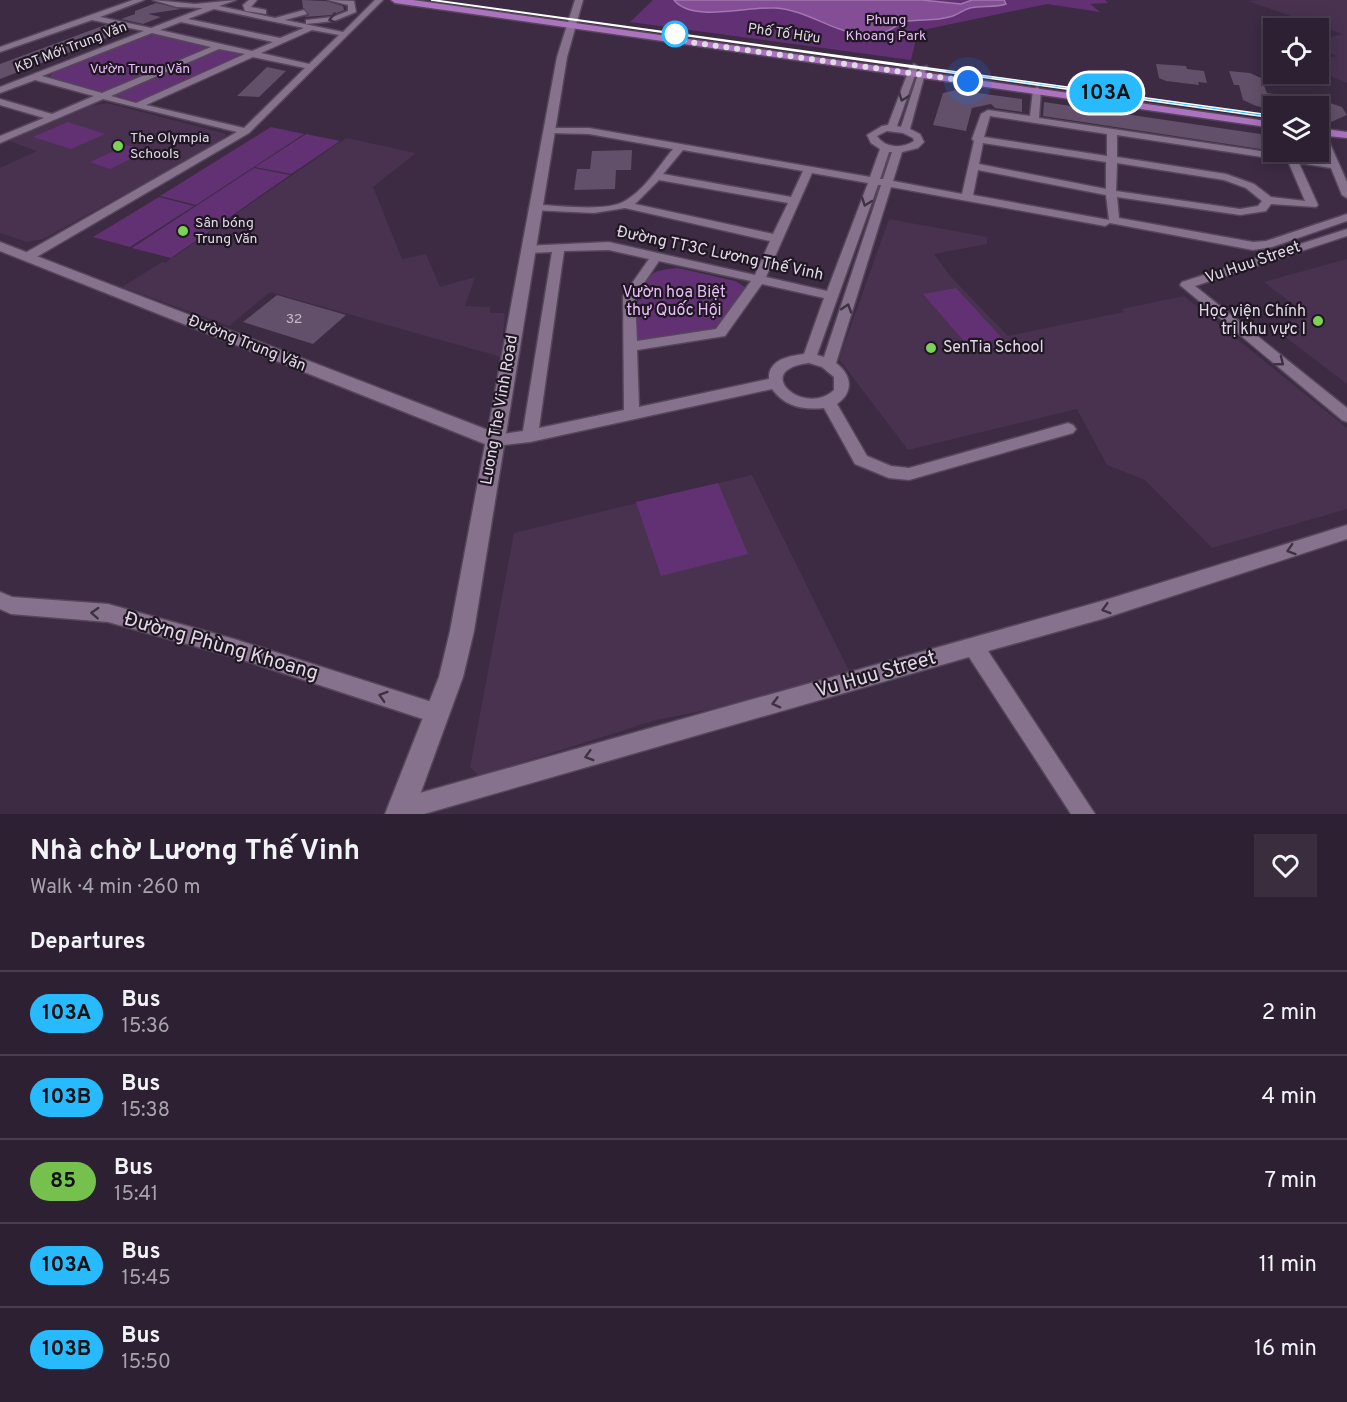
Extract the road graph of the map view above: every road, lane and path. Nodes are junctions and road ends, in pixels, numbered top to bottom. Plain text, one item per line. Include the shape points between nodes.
1 (140, 0) edge
2 (157, 0) edge
3 (232, 0) edge
4 (253, 0) edge
5 (332, 0) edge
6 (379, 0) edge
7 (395, 0) edge
8 (434, 0) edge
9 (579, 0) edge
10 (304, 12) dead end
11 (278, 14) junction
12 (286, 15) junction
13 (92, 17) junction
14 (181, 20) junction
15 (572, 22) junction
16 (310, 28) junction
17 (151, 31) junction
18 (343, 34) junction
19 (281, 40) junction
20 (219, 46) junction
21 (0, 50) edge
22 (252, 54) junction
23 (310, 67) junction
24 (918, 70) junction
25 (34, 77) junction
26 (0, 90) edge
27 (1036, 90) junction
28 (104, 96) junction
29 (0, 102) edge
30 (137, 106) junction
31 (1263, 115) edge
32 (52, 117) junction
33 (1034, 120) junction
34 (1263, 123) edge
35 (1347, 126) edge
36 (1329, 127) edge
37 (892, 128) junction
38 (550, 130) junction
39 (905, 130) junction
40 (1329, 130) edge
41 (1112, 131) junction
42 (246, 132) junction
43 (1347, 135) edge
44 (977, 139) junction
45 (0, 140) edge
46 (680, 147) junction
47 (892, 148) junction
48 (1329, 153) edge
49 (1263, 154) edge
50 (1113, 159) junction
51 (1293, 162) edge
52 (1313, 162) edge
53 (1334, 165) junction
54 (972, 166) junction
55 (809, 169) junction
56 (655, 176) junction
57 (1344, 176) edge
58 (874, 180) junction
59 (887, 183) junction
60 (1111, 193) junction
61 (1347, 195) edge
62 (967, 197) junction
63 (1268, 200) junction
64 (795, 201) junction
65 (625, 205) junction
66 (535, 208) junction
67 (1347, 217) edge
68 (1105, 223) dead end
69 (1347, 232) edge
70 (778, 239) junction
71 (0, 246) edge
72 (559, 248) junction
73 (528, 249) junction
74 (29, 256) junction
75 (656, 257) junction
76 (759, 279) junction
77 (833, 296) junction
78 (630, 347) junction
79 (808, 358) junction
80 (829, 364) junction
81 (775, 383) junction
82 (828, 402) junction
83 (632, 414) junction
84 (1347, 416) edge
85 (1068, 429) dead end
86 (530, 436) junction
87 (495, 440) junction
88 (1347, 532) edge
89 (4, 606) edge
90 (974, 647) junction
91 (438, 714) junction
92 (400, 811) edge
93 (1084, 814) edge

1 - 13 street
2 - 3 street via 197,8
4 - 11 street via 248,9
5 -> 12 street via 351,3 352,12 320,22
6 - 18 street
7 - 15 main road, Phố Tố Hữu
8 - 15 main road, Phố Tố Hữu
9 - 15 street, Luong The Vinh Road
10 - 12 street
11 - 12 street
11 - 14 street, KĐT Mới Trung Văn via 265,18 213,7
11 - 16 street, KĐT Mới Trung Văn
13 - 17 street, KĐT Mới Trung Văn
13 - 21 street
14 - 17 street, KĐT Mới Trung Văn
14 - 19 street
15 - 24 main road, Phố Tố Hữu
15 - 38 street, Luong The Vinh Road
16 - 18 street, KĐT Mới Trung Văn
16 - 19 street
17 - 20 street, KĐT Mới Trung Văn
17 - 25 street, KĐT Mới Trung Văn
18 - 23 street
19 - 22 street
20 - 22 street, KĐT Mới Trung Văn
20 - 28 street
22 - 23 street, KĐT Mới Trung Văn
22 - 30 street
23 - 42 street
24 - 27 main road, Phố Tố Hữu
24 - 31 main road, Phố Tố Hữu
24 -> 37 street
24 - 39 street
25 - 26 street, KĐT Mới Trung Văn
25 - 28 street
27 - 33 street
27 - 34 main road, Phố Tố Hữu
28 - 30 street
28 - 32 street
29 - 32 street
30 - 42 street
32 - 45 street
33 - 41 street
33 - 44 street via 988,113
35 - 36 main road
37 - 39 street
37 - 47 street via 879,129 872,135 875,142
38 - 46 street via 589,132
38 - 66 street, Luong The Vinh Road
39 - 47 street via 917,136 919,142 914,147
40 - 43 main road
41 - 49 street
41 - 50 street
42 - 74 street
44 - 50 street
44 - 54 street
46 - 55 street
46 - 56 street
47 - 58 street
47 - 59 street
48 - 53 street
50 - 60 street
50 - 63 street via 1226,177 1250,186
51 - 63 street via 1312,205
52 - 53 street
53 - 57 street
54 - 60 street
54 - 62 street
55 - 58 street
55 - 64 street
56 - 64 street
56 - 65 street
57 - 61 street
58 - 59 street
58 -> 77 street
59 - 62 street
80 -> 59 street
60 - 63 street via 1240,212 1262,209
60 - 67 street via 1114,220 1253,246
62 - 68 street
64 - 70 street
65 - 66 street via 611,209
65 - 70 street
66 - 73 street, Luong The Vinh Road
69 -> 84 street, Vu Huu Street via 1186,285
70 - 76 street
71 - 74 street, Đường Trung Văn
72 - 73 street, Đường TT3C Lương Thế Vinh
72 - 75 street, Đường TT3C Lương Thế Vinh via 609,246
72 - 86 street
73 - 87 street, Luong The Vinh Road
74 - 87 street, Đường Trung Văn
75 - 76 street, Đường TT3C Lương Thế Vinh
75 - 78 street via 629,296
76 - 77 street, Đường TT3C Lương Thế Vinh
76 - 78 street via 720,333
77 - 79 street
78 - 83 street
79 - 80 street
79 - 81 street via 785,362 776,371
80 - 82 street via 842,380 842,389
81 - 82 street via 780,392 796,401 815,405
81 - 83 street
82 - 85 street via 861,460 889,472 909,474
83 - 86 street
86 - 87 street
87 - 91 street, Luong The Vinh Road via 462,631
88 -> 90 street, Vu Huu Street via 1148,597
91 -> 89 street, Đường Phùng Khoang via 234,648 108,613
90 -> 92 street, Vu Huu Street
90 - 93 street
91 - 92 street, Luong The Vinh Road

